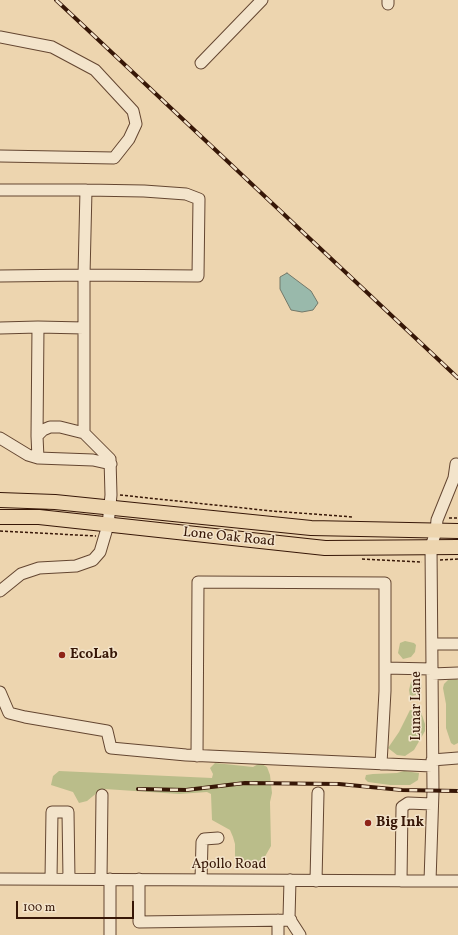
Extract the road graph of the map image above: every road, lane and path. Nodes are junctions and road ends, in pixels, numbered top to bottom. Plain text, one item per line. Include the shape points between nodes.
1 (262, 0) edge
2 (0, 37) edge
3 (200, 63) dead end
4 (0, 156) edge
5 (0, 190) edge
6 (86, 190) junction
7 (84, 275) junction
8 (0, 276) edge
9 (38, 327) junction
10 (0, 328) edge
11 (84, 328) junction
12 (84, 433) junction
13 (37, 436) junction
14 (0, 438) edge
15 (38, 458) junction
16 (111, 464) junction
17 (456, 464) dead end
18 (0, 500) edge
19 (110, 501) junction
20 (0, 517) edge
21 (353, 517) dead end
22 (458, 518) edge
23 (108, 525) junction
24 (436, 526) junction
25 (458, 531) edge
26 (458, 547) edge
27 (431, 553) junction
28 (458, 559) edge
29 (0, 591) edge
30 (432, 644) junction
31 (458, 644) edge
32 (385, 668) junction
33 (432, 671) junction
34 (458, 673) edge
35 (0, 692) edge
36 (197, 756) junction
37 (458, 758) edge
38 (432, 763) junction
39 (381, 764) junction
40 (318, 793) dead end
41 (102, 795) dead end
42 (432, 804) junction
43 (218, 838) dead end
44 (0, 879) edge
45 (51, 879) junction
46 (69, 879) junction
47 (106, 879) junction
48 (138, 879) junction
49 (201, 880) junction
50 (290, 880) junction
51 (316, 881) junction
52 (401, 881) junction
53 (430, 881) junction
54 (458, 881) edge
55 (278, 920) junction
56 (291, 920) junction
57 (110, 935) edge
58 (278, 935) edge
59 (300, 935) edge

1 - 3 street
2 - 4 street via 52,47 95,70 133,111 136,124 129,139 114,158
5 - 6 street
6 - 7 street
6 - 7 street via 186,194 199,199 198,276
7 - 8 street
7 - 11 street
9 - 10 street
9 - 11 street
9 - 13 street
11 - 12 street
12 - 13 street via 50,427
12 - 16 street via 110,459
13 - 15 street
14 - 15 street via 28,455
15 - 16 street via 93,460
16 - 19 street
17 - 24 street, Lunar Lane via 454,478
18 - 19 main road, Lone Oak Road
19 - 21 path
19 - 23 street
19 - 24 main road, Lone Oak Road via 311,528
20 - 23 main road, Lone Oak Road via 39,517
22 - 24 path
23 - 27 main road, Lone Oak Road via 325,548
23 - 29 street via 100,552 93,560 76,566 39,568 21,574
24 - 25 main road, Lone Oak Road
24 - 27 street, Lunar Lane
26 - 27 main road, Lone Oak Road
27 - 28 path
27 - 30 street, Lunar Lane
30 - 31 street
30 - 33 street, Lunar Lane
32 - 33 street
32 - 36 street via 385,583 198,582
32 - 39 street
33 - 34 street
33 - 38 street, Lunar Lane
35 - 36 street via 9,713 25,718 108,731 111,748
36 - 39 street
37 - 38 street
38 - 39 street
38 - 42 street, Lunar Lane
40 - 51 street
41 - 47 street
42 - 52 street via 408,803 402,806
42 - 53 street, Lunar Lane
43 - 49 street via 204,839 202,842
44 - 45 street, Apollo Road
45 - 46 street, Apollo Road
45 - 46 street via 52,812 68,812
46 - 47 street, Apollo Road
47 - 48 street, Apollo Road
47 - 57 street
48 - 49 street, Apollo Road
48 - 55 street via 139,922
49 - 50 street, Apollo Road
50 - 51 street, Apollo Road
50 - 56 street
51 - 52 street, Apollo Road
52 - 53 street, Apollo Road
53 - 54 street, Apollo Road
55 - 56 street
55 - 58 street
56 - 59 street

